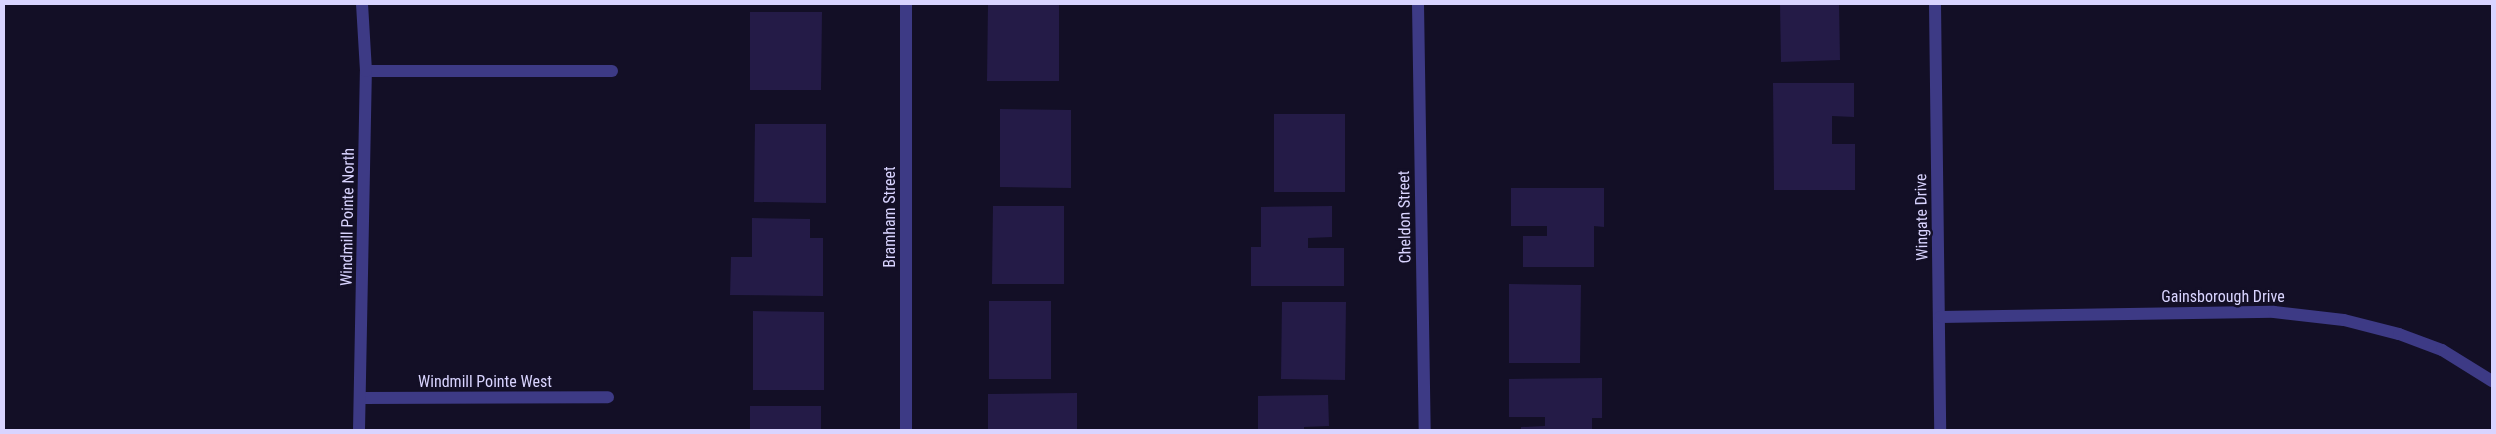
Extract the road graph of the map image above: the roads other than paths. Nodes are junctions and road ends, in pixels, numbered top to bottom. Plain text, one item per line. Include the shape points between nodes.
1 (362, 4) edge
2 (906, 4) edge
3 (1418, 4) edge
4 (1935, 4) edge
5 (366, 71) junction
6 (612, 71) dead end
7 (1940, 317) junction
8 (2492, 381) edge
9 (608, 397) dead end
10 (362, 398) junction
11 (359, 430) edge
12 (906, 430) edge
13 (1425, 430) edge
14 (1940, 430) edge

1 - 5 street, Windmill Pointe North
2 - 12 street, Bramham Street
3 - 13 street, Cheldon Street
4 - 7 street, Wingate Drive
5 - 6 street
5 - 10 street, Windmill Pointe North
7 - 8 street, Gainsborough Drive via 2274,312 2344,320 2399,334 2442,350
7 - 14 street, Wingate Drive
9 - 10 street, Windmill Pointe West
10 - 11 street, Windmill Pointe North

